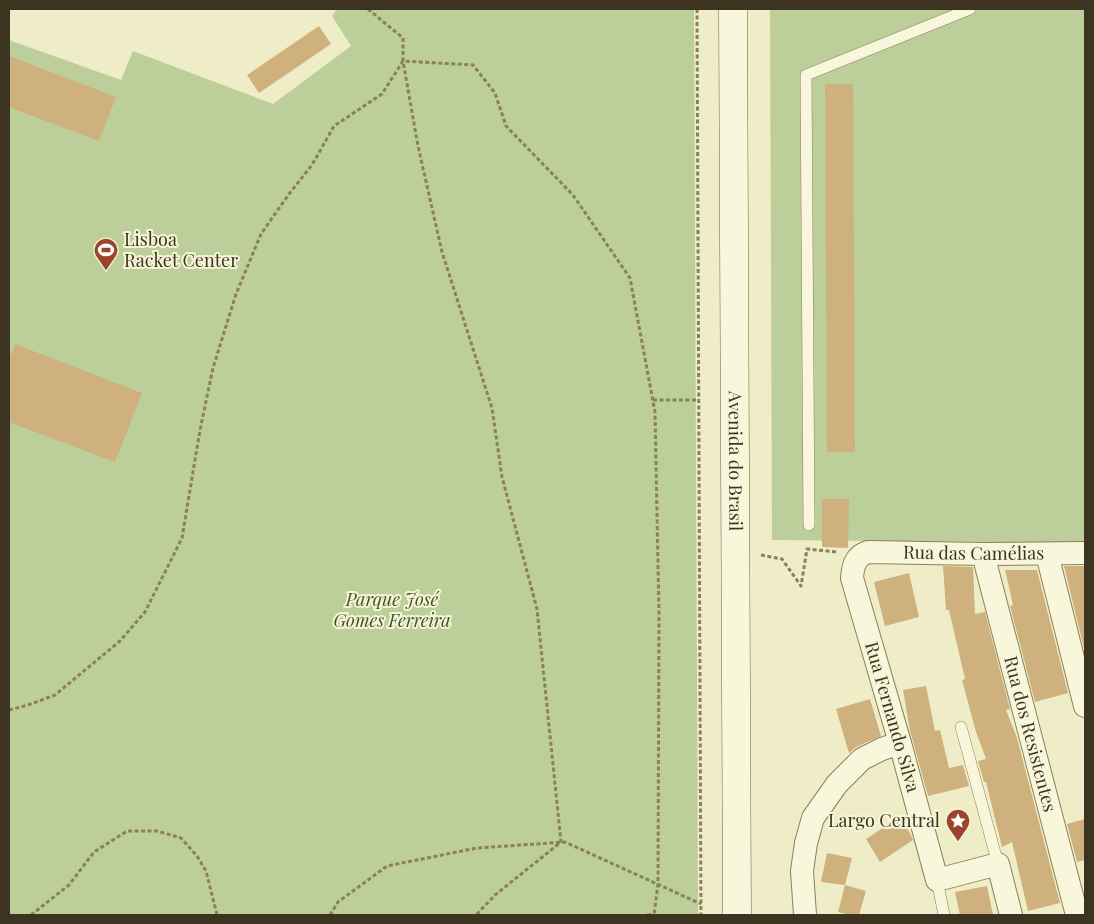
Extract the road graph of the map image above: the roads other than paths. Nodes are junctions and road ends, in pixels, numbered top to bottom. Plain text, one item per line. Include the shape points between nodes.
1 (734, 9) edge
2 (970, 9) edge
3 (809, 525) dead end
4 (1085, 553) edge
5 (862, 554) joint
6 (983, 554) junction
7 (1048, 554) junction
8 (1085, 706) edge
9 (960, 727) dead end
10 (900, 743) junction
11 (998, 864) junction
12 (937, 880) junction
13 (1077, 913) edge
14 (737, 915) edge
15 (805, 915) edge
16 (944, 915) edge
17 (1011, 915) edge

1 - 14 main road, Avenida do Brasil
2 - 3 lane via 806,75
4 - 7 street, Rua das Camélias
5 - 6 street, Rua das Camélias
5 - 10 street, Rua Fernando Silva via 855,560 852,578
6 - 7 street, Rua das Camélias
6 - 13 street, Rua dos Resistentes
7 - 8 street
9 - 11 lane
10 - 12 street, Rua Fernando Silva
10 - 15 street via 862,759 837,784 813,818 802,871
11 - 12 street
11 - 17 street
12 - 16 lane

